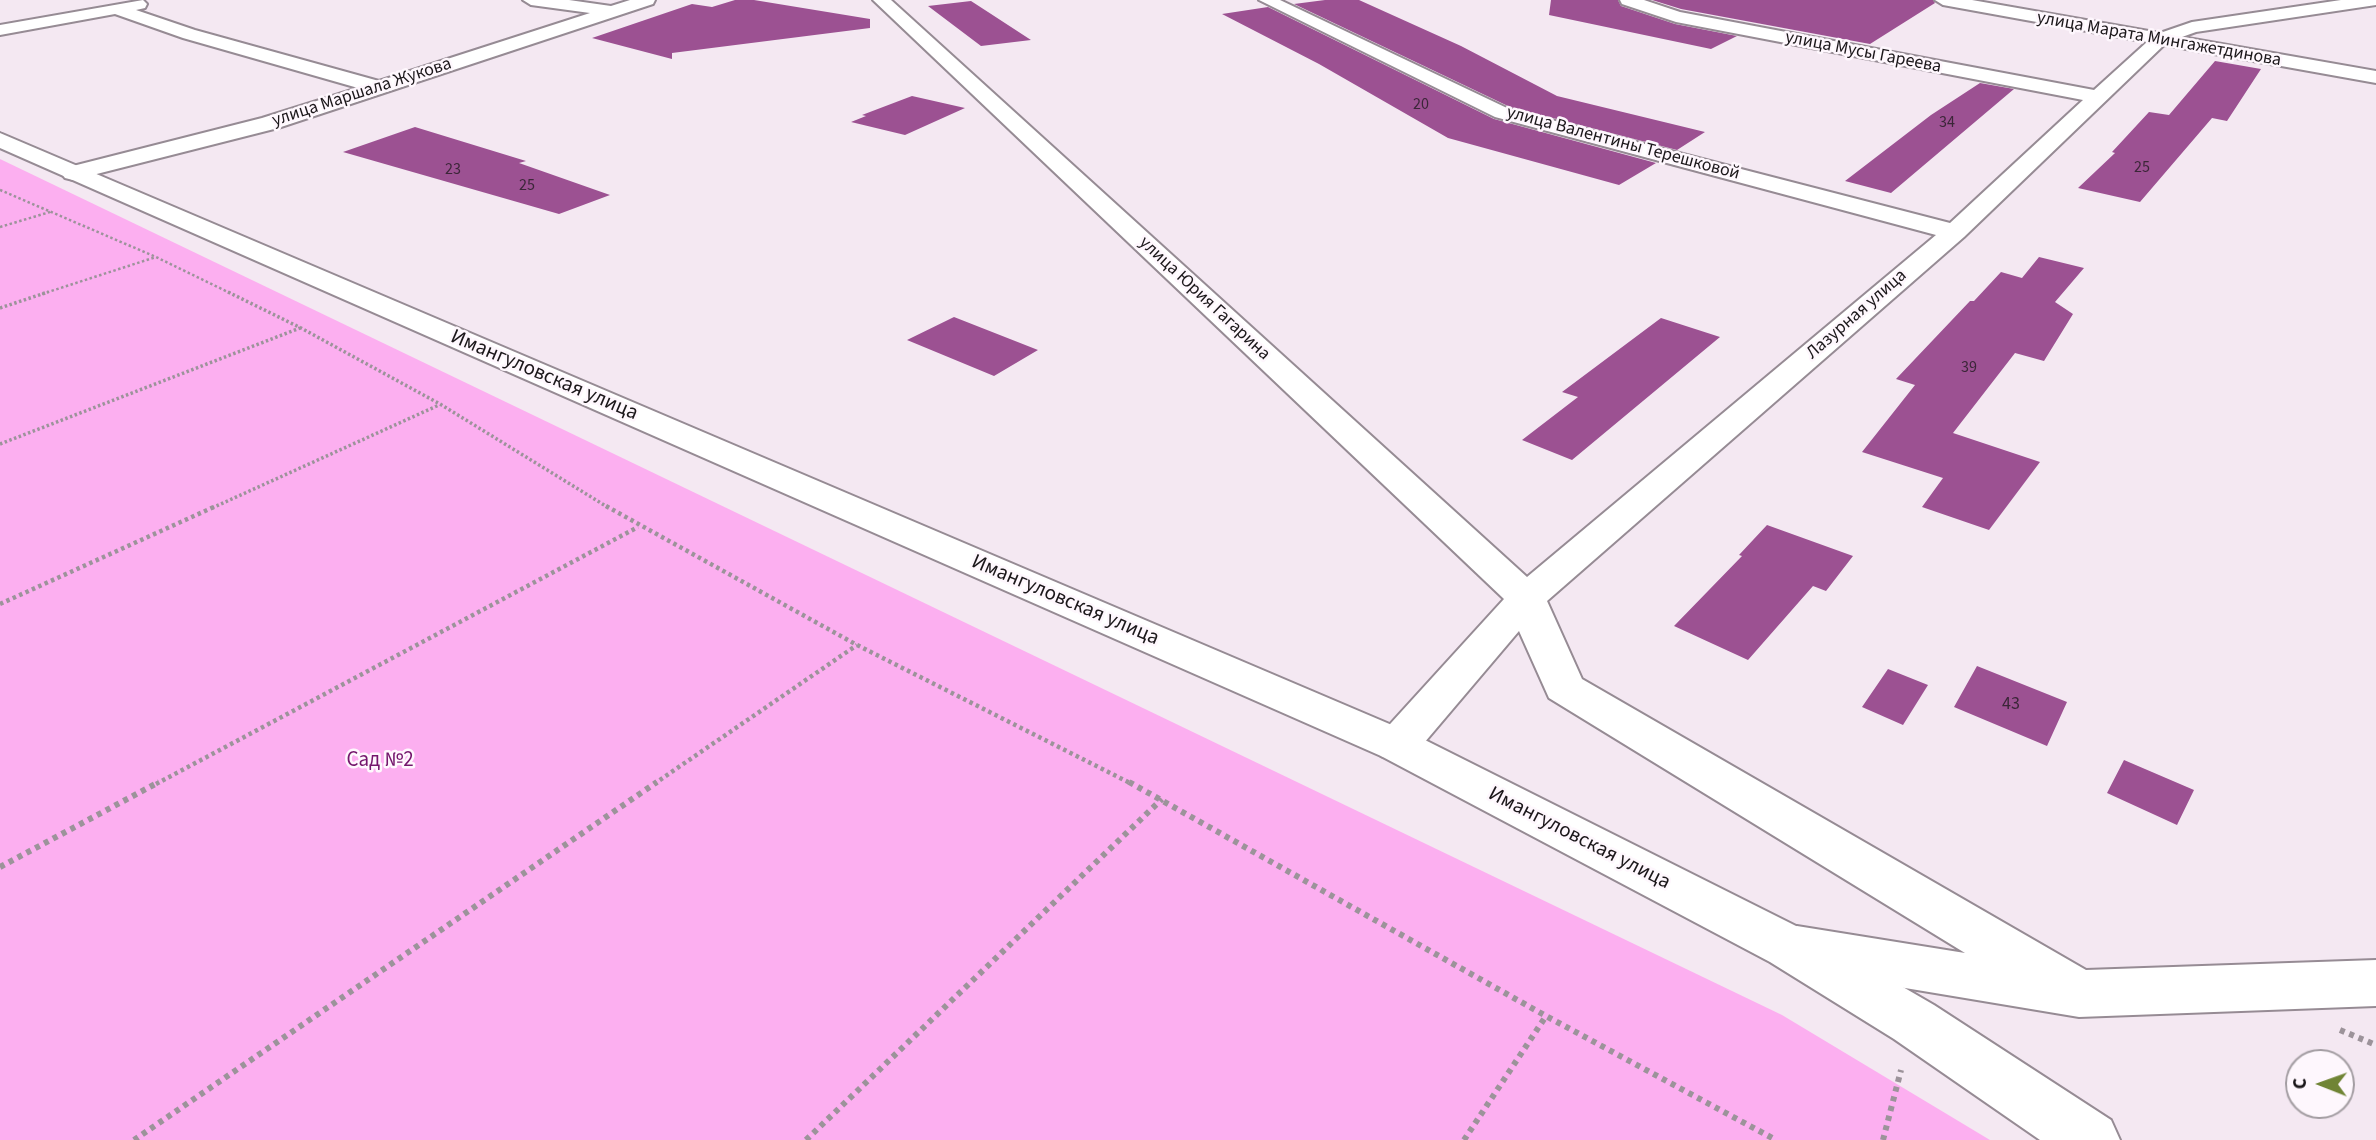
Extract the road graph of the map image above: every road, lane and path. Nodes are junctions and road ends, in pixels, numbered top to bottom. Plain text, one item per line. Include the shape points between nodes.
1 (160, 0) edge
2 (531, 0) edge
3 (647, 0) edge
4 (881, 0) edge
5 (1267, 0) edge
6 (1628, 0) edge
7 (1943, 0) edge
8 (2357, 1) edge
9 (115, 8) junction
10 (614, 11) junction
11 (0, 30) edge
12 (2159, 40) junction
13 (2376, 78) edge
14 (378, 87) junction
15 (2100, 97) junction
16 (0, 140) edge
17 (73, 173) junction
18 (0, 190) edge
19 (50, 212) junction
20 (0, 227) edge
21 (1955, 232) junction
22 (156, 257) junction
23 (0, 308) edge
24 (300, 328) junction
25 (440, 404) junction
26 (0, 444) edge
27 (638, 526) junction
28 (1527, 598) junction
29 (0, 604) edge
30 (857, 645) junction
31 (1397, 744) junction
32 (1162, 799) junction
33 (0, 867) edge
34 (1788, 947) junction
35 (2376, 983) edge
36 (2079, 994) junction
37 (1546, 1016) junction
38 (1914, 1022) junction
39 (134, 1140) edge
40 (806, 1140) edge
41 (1464, 1140) edge
42 (1776, 1140) edge
43 (1884, 1140) edge
44 (2090, 1140) edge

1 - 9 street
2 - 10 street
3 - 10 street, улица Маршала Жукова
4 - 28 street, улица Юрия Гагарина
5 - 21 street, улица Валентины Терешковой via 1502,113
6 - 15 street, улица Мусы Гареева via 1676,17
7 - 12 street, улица Марата Мингажетдинова
8 - 12 street, Лазурная улица via 2192,27
9 - 11 street
9 - 14 street via 189,34
10 - 14 street, улица Маршала Жукова
12 - 13 street, улица Марата Мингажетдинова
12 - 15 street, Лазурная улица
14 - 17 street, улица Маршала Жукова via 270,123
15 - 21 street, Лазурная улица
16 - 17 street, Имангуловская улица
17 - 31 street, Имангуловская улица
18 - 19 path
19 - 20 path
19 - 22 path
21 - 28 street, Лазурная улица
22 - 23 path
22 - 24 path
24 - 25 path
24 - 26 path
25 - 27 path
25 - 29 path
27 - 30 path
27 - 33 path
28 - 31 street, Лазурная улица
28 - 36 street via 1564,688
30 - 32 path
30 - 39 path
31 - 34 street, Имангуловская улица
32 - 37 path
32 - 40 path
34 - 36 street
34 - 38 street, Имангуловская улица
35 - 36 street
37 - 41 path
37 - 42 path
38 - 43 path
38 - 44 street, Имангуловская улица

